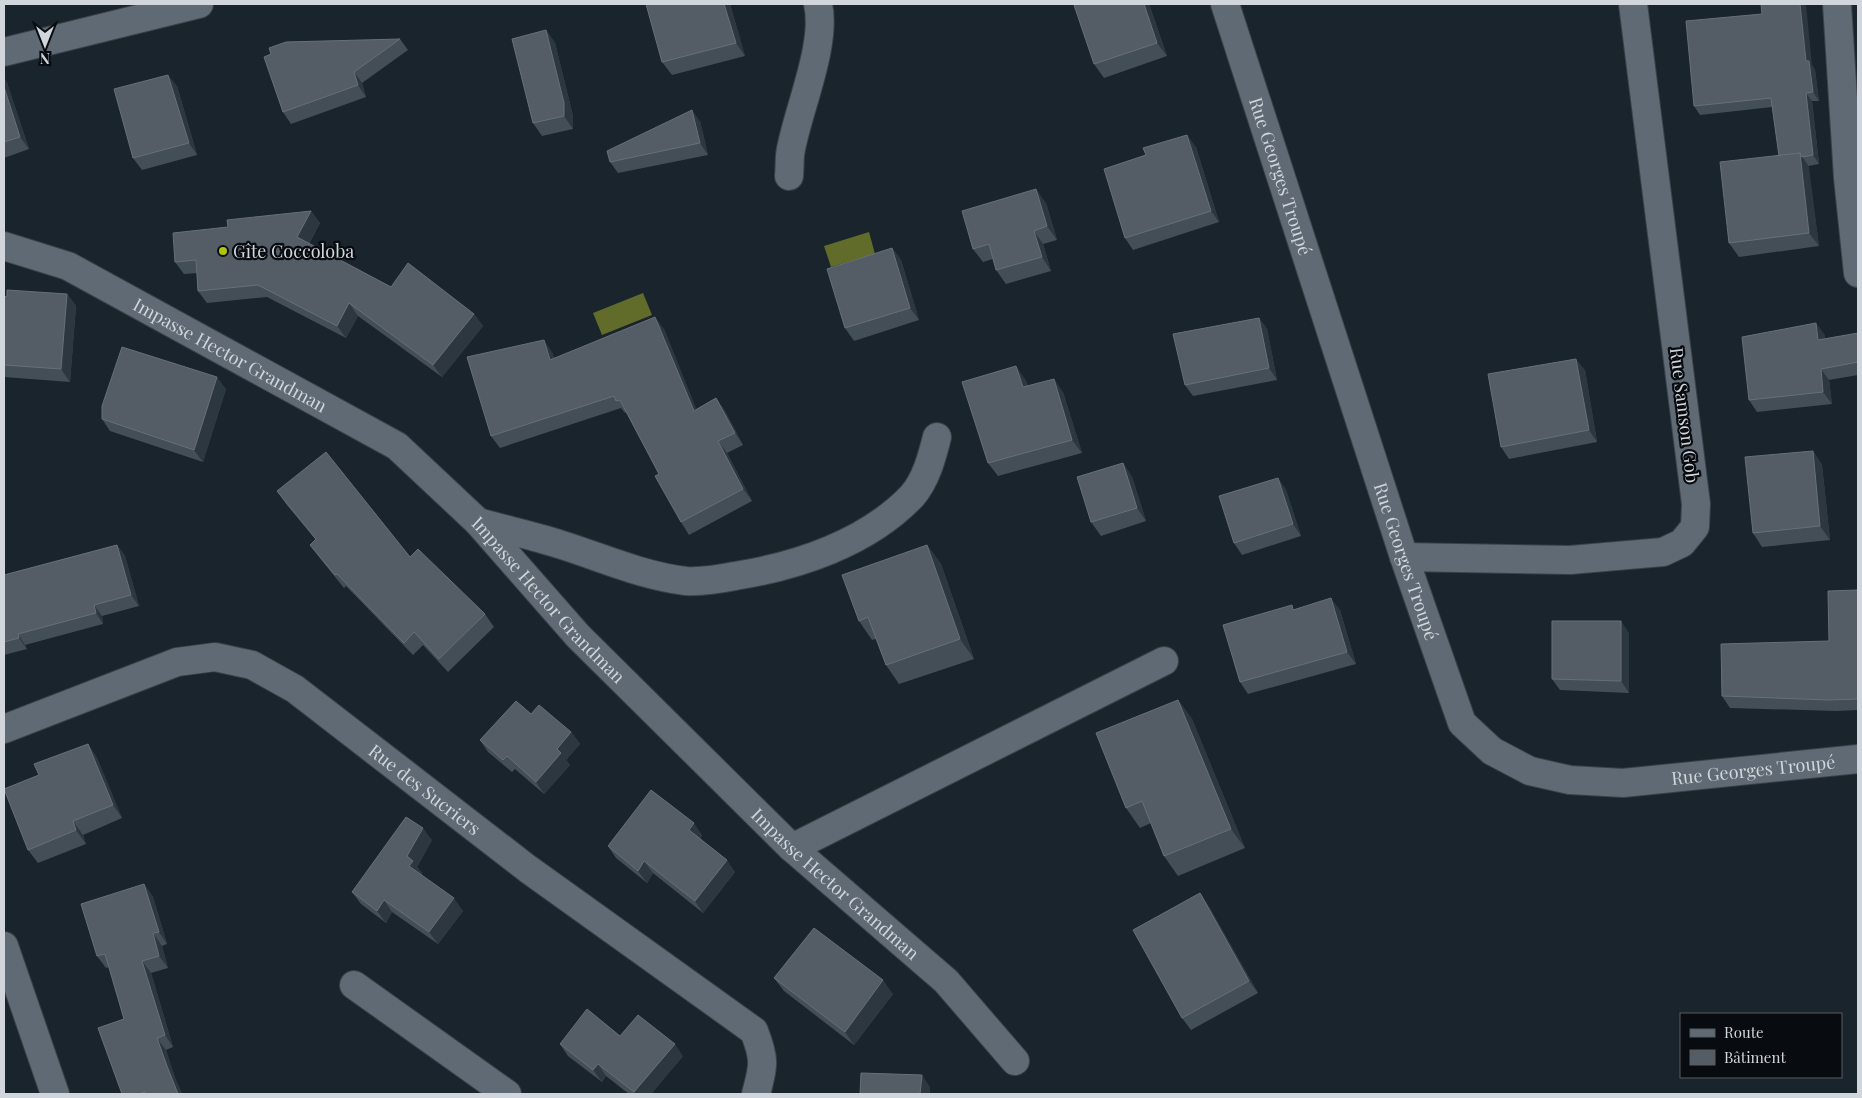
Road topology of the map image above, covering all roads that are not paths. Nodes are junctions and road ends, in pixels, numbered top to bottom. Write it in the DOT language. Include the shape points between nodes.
graph roads {
  1 [pos="199,4"];
  2 [pos="818,4"];
  3 [pos="1225,4"];
  4 [pos="1633,4"];
  5 [pos="1837,4"];
  6 [pos="4,52"];
  7 [pos="789,176"];
  8 [pos="4,246"];
  9 [pos="1858,273"];
  10 [pos="937,437"];
  11 [pos="478,522"];
  12 [pos="1404,557"];
  13 [pos="1164,660"];
  14 [pos="4,728"];
  15 [pos="1858,759"];
  16 [pos="792,848"];
  17 [pos="4,946"];
  18 [pos="354,985"];
  19 [pos="1016,1061"];
  20 [pos="55,1094"];
  21 [pos="506,1094"];
  22 [pos="756,1094"];
  1 -- 6 [label="street"];
  2 -- 7 [label="street" via="819,40 790,150"];
  3 -- 12 [label="street, Rue Georges Troupé"];
  4 -- 12 [label="street, Rue Samson Gob" via="1696,504 1695,527 1682,544 1663,552 1570,560"];
  5 -- 9 [label="street" via="1848,178"];
  8 -- 11 [label="street, Impasse Hector Grandman" via="68,266 397,446"];
  10 -- 11 [label="street" via="929,466 913,494 888,517 853,539 810,559 754,573 687,581 636,571 561,545"];
  11 -- 16 [label="street, Impasse Hector Grandman" via="578,636"];
  12 -- 15 [label="street, Rue Georges Troupé" via="1462,723 1492,751 1530,771 1570,780 1623,783"];
  13 -- 16 [label="street"];
  14 -- 22 [label="street, Rue des Sucriers" via="177,662 215,657 252,665 295,689 528,868 754,1031 763,1061"];
  16 -- 19 [label="street, Impasse Hector Grandman" via="946,981"];
  17 -- 20 [label="street"];
  18 -- 21 [label="street"];
}
